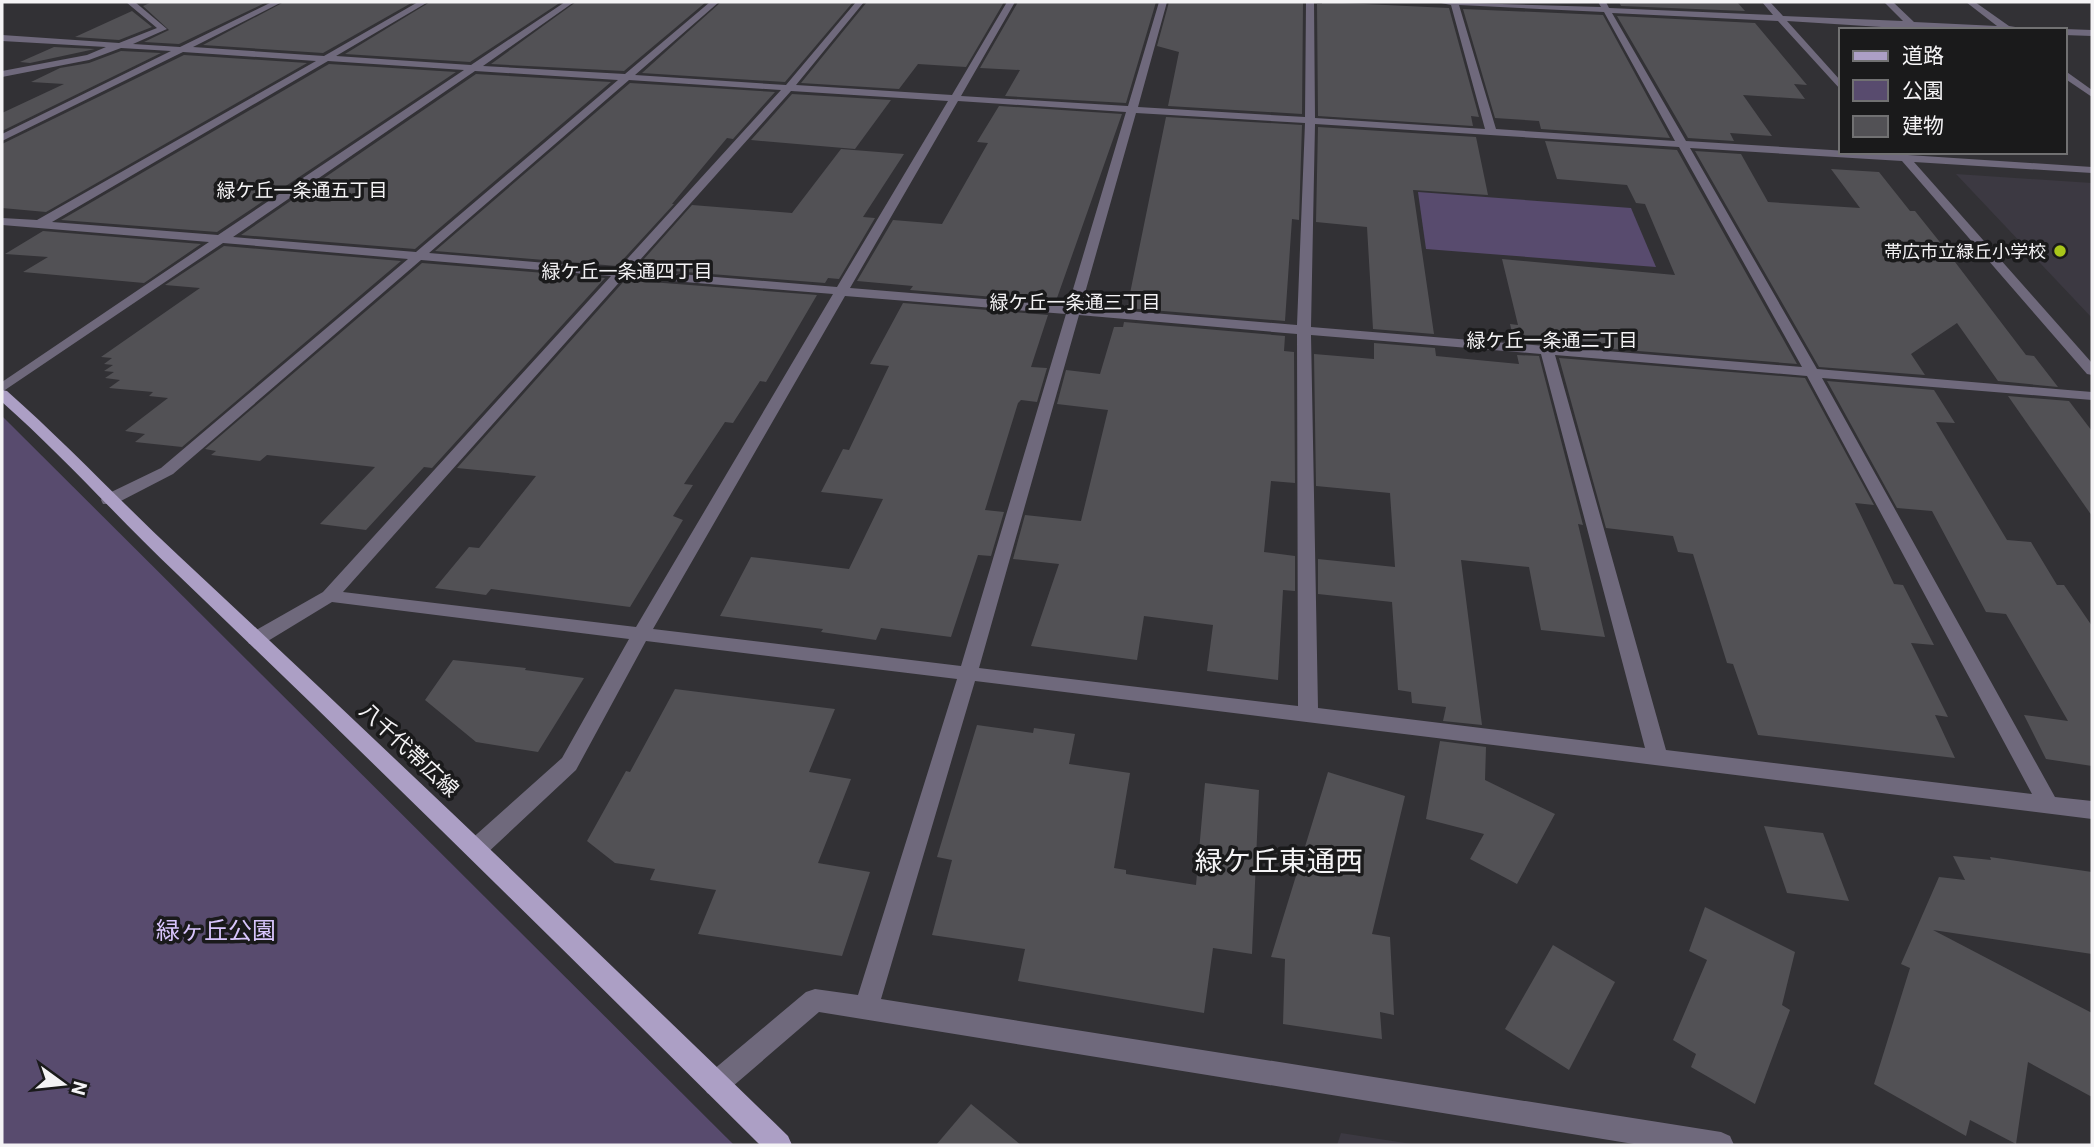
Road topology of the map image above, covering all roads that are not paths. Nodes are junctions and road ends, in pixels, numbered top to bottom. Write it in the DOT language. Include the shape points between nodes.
graph roads {
  1 [pos="130,2"];
  2 [pos="278,2"];
  3 [pos="424,2"];
  4 [pos="570,2"];
  5 [pos="715,2"];
  6 [pos="860,2"];
  7 [pos="1011,2"];
  8 [pos="1163,2"];
  9 [pos="1310,2"];
  10 [pos="1440,2"];
  11 [pos="1455,2"];
  12 [pos="1766,2"];
  13 [pos="1888,2"];
  14 [pos="1970,2"];
  15 [pos="1604,6"];
  16 [pos="1780,19"];
  17 [pos="1914,27"];
  18 [pos="1960,28"];
  19 [pos="2006,28"];
  20 [pos="2066,32"];
  21 [pos="2092,33"];
  22 [pos="2,38"];
  23 [pos="124,45"];
  24 [pos="181,49"];
  25 [pos="328,58"];
  26 [pos="475,67"];
  27 [pos="2,74"];
  28 [pos="2066,74"];
  29 [pos="629,77"];
  30 [pos="1839,85"];
  31 [pos="789,87"];
  32 [pos="2092,94"];
  33 [pos="955,98"];
  34 [pos="1130,110"];
  35 [pos="1310,120"];
  36 [pos="1491,131"];
  37 [pos="2,138"];
  38 [pos="1682,144"];
  39 [pos="1839,152"];
  40 [pos="1882,154"];
  41 [pos="2055,154"];
  42 [pos="1902,155"];
  43 [pos="2071,168"];
  44 [pos="2092,170"];
  45 [pos="2,221"];
  46 [pos="38,224"];
  47 [pos="224,239"];
  48 [pos="420,256"];
  49 [pos="622,273"];
  50 [pos="840,291"];
  51 [pos="1075,311"];
  52 [pos="1304,330"];
  53 [pos="1547,350"];
  54 [pos="2092,371"];
  55 [pos="1812,372"];
  56 [pos="2,388"];
  57 [pos="2,394"];
  58 [pos="2092,396"];
  59 [pos="109,500"];
  60 [pos="329,596"];
  61 [pos="640,635"];
  62 [pos="256,639"];
  63 [pos="968,674"];
  64 [pos="1308,716"];
  65 [pos="1658,759"];
  66 [pos="2048,804"];
  67 [pos="2092,810"];
  68 [pos="477,849"];
  69 [pos="866,1009"];
  70 [pos="716,1084"];
  71 [pos="779,1145"];
  72 [pos="1721,1145"];
  1 -- 23 [label="street" via="163,29"];
  2 -- 24 [label="street"];
  3 -- 25 [label="street"];
  4 -- 26 [label="street"];
  5 -- 29 [label="street"];
  6 -- 31 [label="street"];
  7 -- 33 [label="street"];
  8 -- 34 [label="street"];
  9 -- 35 [label="street"];
  10 -- 11 [label="street"];
  11 -- 15 [label="street"];
  11 -- 36 [label="street"];
  12 -- 16 [label="street"];
  13 -- 17 [label="street"];
  14 -- 19 [label="street"];
  15 -- 16 [label="street"];
  15 -- 38 [label="street"];
  16 -- 17 [label="street"];
  16 -- 30 [label="street"];
  17 -- 18 [label="street"];
  20 -- 21 [label="street"];
  22 -- 23 [label="street"];
  23 -- 24 [label="street"];
  23 -- 27 [label="street" via="89,57"];
  24 -- 25 [label="street"];
  24 -- 37 [label="street"];
  25 -- 26 [label="street"];
  25 -- 46 [label="street"];
  26 -- 29 [label="street"];
  26 -- 47 [label="street"];
  28 -- 32 [label="street"];
  29 -- 31 [label="street"];
  29 -- 48 [label="street"];
  31 -- 33 [label="street"];
  31 -- 49 [label="street"];
  33 -- 34 [label="street"];
  33 -- 50 [label="street"];
  34 -- 35 [label="street"];
  34 -- 51 [label="street"];
  35 -- 36 [label="street"];
  35 -- 52 [label="street"];
  36 -- 38 [label="street"];
  38 -- 39 [label="street"];
  38 -- 55 [label="street"];
  40 -- 42 [label="street"];
  41 -- 43 [label="street"];
  42 -- 43 [label="street"];
  42 -- 54 [label="street"];
  43 -- 44 [label="street"];
  45 -- 46 [label="street"];
  46 -- 47 [label="street"];
  47 -- 48 [label="street"];
  47 -- 56 [label="street"];
  48 -- 49 [label="street"];
  48 -- 59 [label="street" via="167,471"];
  49 -- 50 [label="street"];
  49 -- 60 [label="street"];
  50 -- 51 [label="street"];
  50 -- 61 [label="street"];
  51 -- 52 [label="street"];
  51 -- 63 [label="street"];
  52 -- 53 [label="street"];
  52 -- 64 [label="street"];
  53 -- 55 [label="street"];
  53 -- 65 [label="street"];
  55 -- 58 [label="street"];
  55 -- 66 [label="street"];
  57 -- 59 [label="main road, 八千代帯広線"];
  59 -- 62 [label="main road, 八千代帯広線"];
  60 -- 61 [label="street"];
  60 -- 62 [label="street"];
  61 -- 63 [label="street"];
  61 -- 68 [label="street" via="569,764"];
  62 -- 68 [label="main road, 八千代帯広線"];
  63 -- 64 [label="street"];
  63 -- 69 [label="street"];
  64 -- 65 [label="street"];
  65 -- 66 [label="street"];
  66 -- 67 [label="street"];
  68 -- 70 [label="main road, 八千代帯広線"];
  69 -- 70 [label="street" via="815,1000"];
  69 -- 72 [label="street"];
  70 -- 71 [label="main road, 八千代帯広線"];
}
